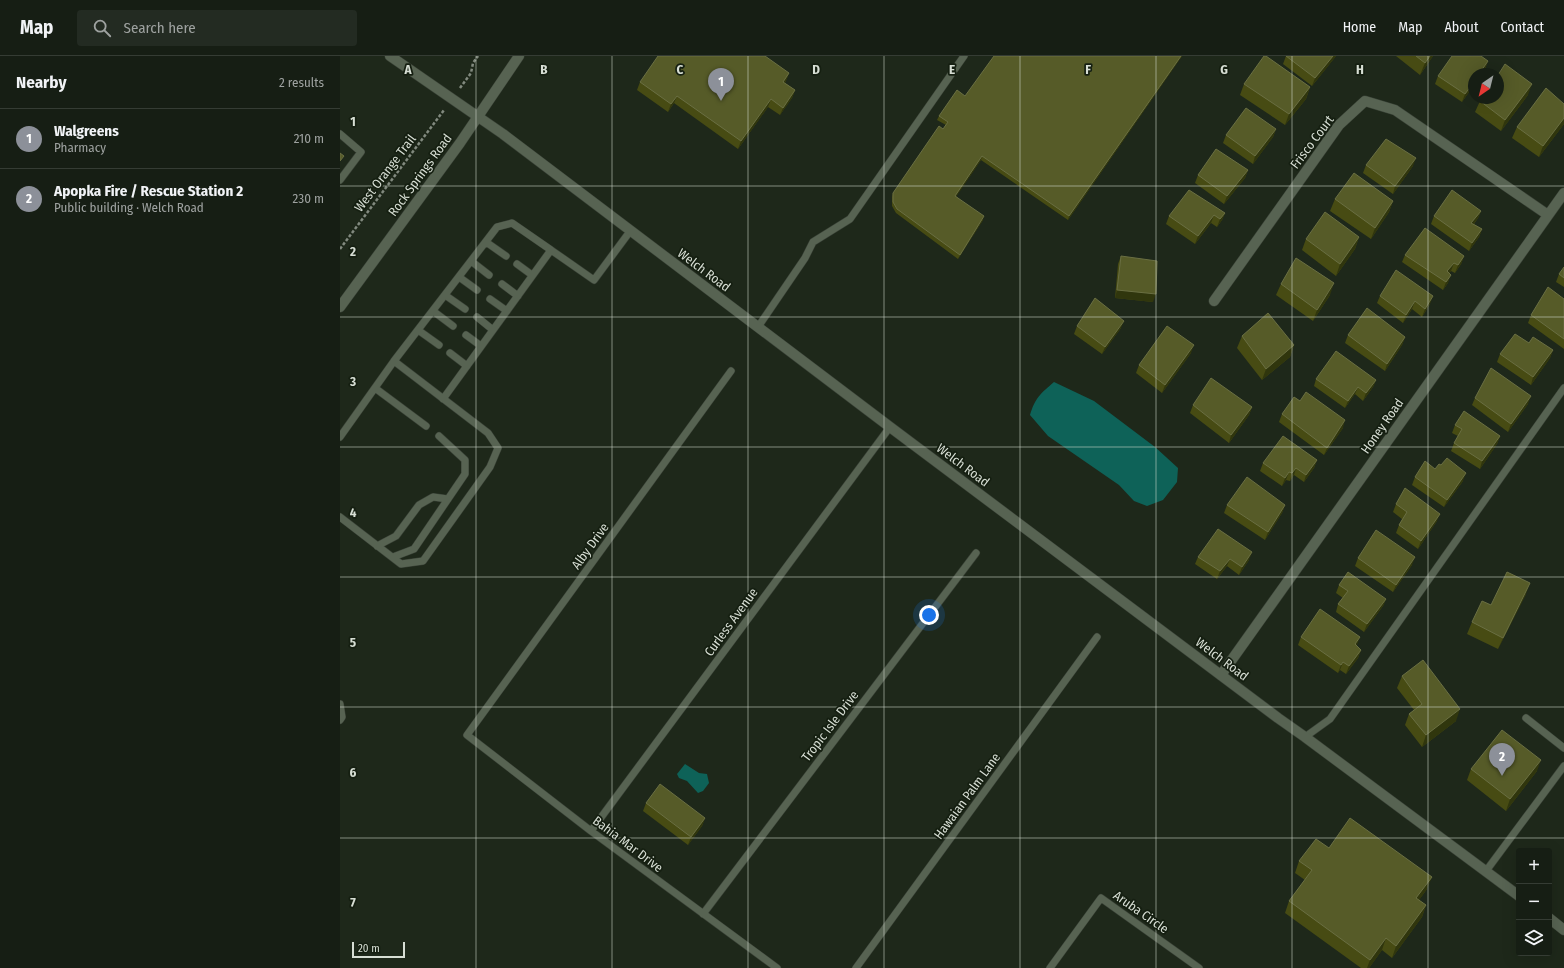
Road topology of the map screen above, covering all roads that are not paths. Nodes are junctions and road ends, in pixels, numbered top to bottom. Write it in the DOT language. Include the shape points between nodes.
graph roads {
  1 [pos="390,56"];
  2 [pos="519,56"];
  3 [pos="964,56"];
  4 [pos="478,116"];
  5 [pos="340,134"];
  6 [pos="340,180"];
  7 [pos="1564,193"];
  8 [pos="1548,215"];
  9 [pos="630,230"];
  10 [pos="486,242"];
  11 [pos="551,250"];
  12 [pos="506,256"];
  13 [pos="471,261"];
  14 [pos="517,264"];
  15 [pos="489,275"];
  16 [pos="532,275"];
  17 [pos="459,277"];
  18 [pos="502,284"];
  19 [pos="477,290"];
  20 [pos="445,295"];
  21 [pos="518,296"];
  22 [pos="490,299"];
  23 [pos="1214,301"];
  24 [pos="340,307"];
  25 [pos="465,309"];
  26 [pos="433,311"];
  27 [pos="506,311"];
  28 [pos="477,318"];
  29 [pos="453,326"];
  30 [pos="758,327"];
  31 [pos="418,330"];
  32 [pos="493,330"];
  33 [pos="466,335"];
  34 [pos="439,345"];
  35 [pos="481,346"];
  36 [pos="450,354"];
  37 [pos="394,361"];
  38 [pos="467,366"];
  39 [pos="731,371"];
  40 [pos="375,388"];
  41 [pos="1564,388"];
  42 [pos="443,399"];
  43 [pos="426,426"];
  44 [pos="890,427"];
  45 [pos="439,436"];
  46 [pos="340,437"];
  47 [pos="448,499"];
  48 [pos="340,518"];
  49 [pos="377,546"];
  50 [pos="976,552"];
  51 [pos="392,557"];
  52 [pos="1097,637"];
  53 [pos="1221,675"];
  54 [pos="340,704"];
  55 [pos="1526,718"];
  56 [pos="340,720"];
  57 [pos="467,735"];
  58 [pos="1305,737"];
  59 [pos="1564,748"];
  60 [pos="1564,766"];
  61 [pos="591,831"];
  62 [pos="1486,871"];
  63 [pos="1516,894"];
  64 [pos="703,914"];
  65 [pos="1552,920"];
  66 [pos="1564,930"];
  67 [pos="777,968"];
  68 [pos="856,968"];
  69 [pos="1050,968"];
  70 [pos="1199,968"];
  1 -- 4 [label="street, Welch Road"];
  2 -- 4 [label="street, Rock Springs Road"];
  3 -- 30 [label="lane" via="850,219 812,242 805,258"];
  4 -- 9 [label="street, Welch Road"];
  4 -- 24 [label="street, Rock Springs Road"];
  5 -- 6 [label="lane" via="361,152"];
  7 -- 8 [label="street, Honey Road"];
  8 -- 23 [label="street, Frisco Court" via="1395,110 1365,101 1339,124"];
  8 -- 53 [label="street, Honey Road"];
  9 -- 11 [label="lane" via="594,280"];
  9 -- 30 [label="street, Welch Road"];
  10 -- 11 [label="lane" via="497,227 512,223"];
  10 -- 12 [label="lane"];
  10 -- 13 [label="lane"];
  11 -- 16 [label="lane"];
  13 -- 15 [label="lane"];
  13 -- 17 [label="lane"];
  14 -- 16 [label="lane"];
  16 -- 21 [label="lane"];
  17 -- 19 [label="lane"];
  17 -- 20 [label="lane"];
  18 -- 21 [label="lane"];
  20 -- 25 [label="lane"];
  20 -- 26 [label="lane"];
  21 -- 27 [label="lane"];
  22 -- 27 [label="lane"];
  26 -- 29 [label="lane"];
  26 -- 31 [label="lane"];
  27 -- 32 [label="lane"];
  28 -- 32 [label="lane"];
  30 -- 44 [label="street, Welch Road"];
  31 -- 34 [label="lane"];
  31 -- 37 [label="lane"];
  32 -- 35 [label="lane"];
  33 -- 35 [label="lane"];
  35 -- 38 [label="lane"];
  36 -- 38 [label="lane"];
  37 -- 40 [label="lane"];
  37 -- 42 [label="lane"];
  38 -- 42 [label="lane"];
  39 -- 57 [label="lane, Alby Drive"];
  40 -- 43 [label="lane"];
  40 -- 46 [label="lane"];
  41 -- 58 [label="lane" via="1330,719"];
  42 -- 51 [label="lane" via="488,433 498,448 490,467 423,561 401,564"];
  44 -- 53 [label="street, Welch Road"];
  44 -- 61 [label="lane, Curless Avenue"];
  45 -- 47 [label="lane" via="465,460 465,474"];
  47 -- 49 [label="lane" via="433,497 419,505 396,536"];
  47 -- 51 [label="lane" via="414,549"];
  48 -- 49 [label="lane"];
  49 -- 51 [label="lane"];
  50 -- 64 [label="lane, Tropic Isle Drive"];
  52 -- 68 [label="lane, Hawaian Palm Lane"];
  53 -- 58 [label="street, Welch Road"];
  54 -- 56 [label="lane"];
  55 -- 59 [label="lane"];
  57 -- 61 [label="lane, Bahia Mar Drive"];
  58 -- 62 [label="street, Welch Road"];
  60 -- 62 [label="lane"];
  61 -- 64 [label="lane, Bahia Mar Drive"];
  62 -- 63 [label="street, Welch Road"];
  64 -- 67 [label="lane, Bahia Mar Drive"];
  65 -- 66 [label="street"];
  69 -- 70 [label="lane, Aruba Circle" via="1101,898"];
}
